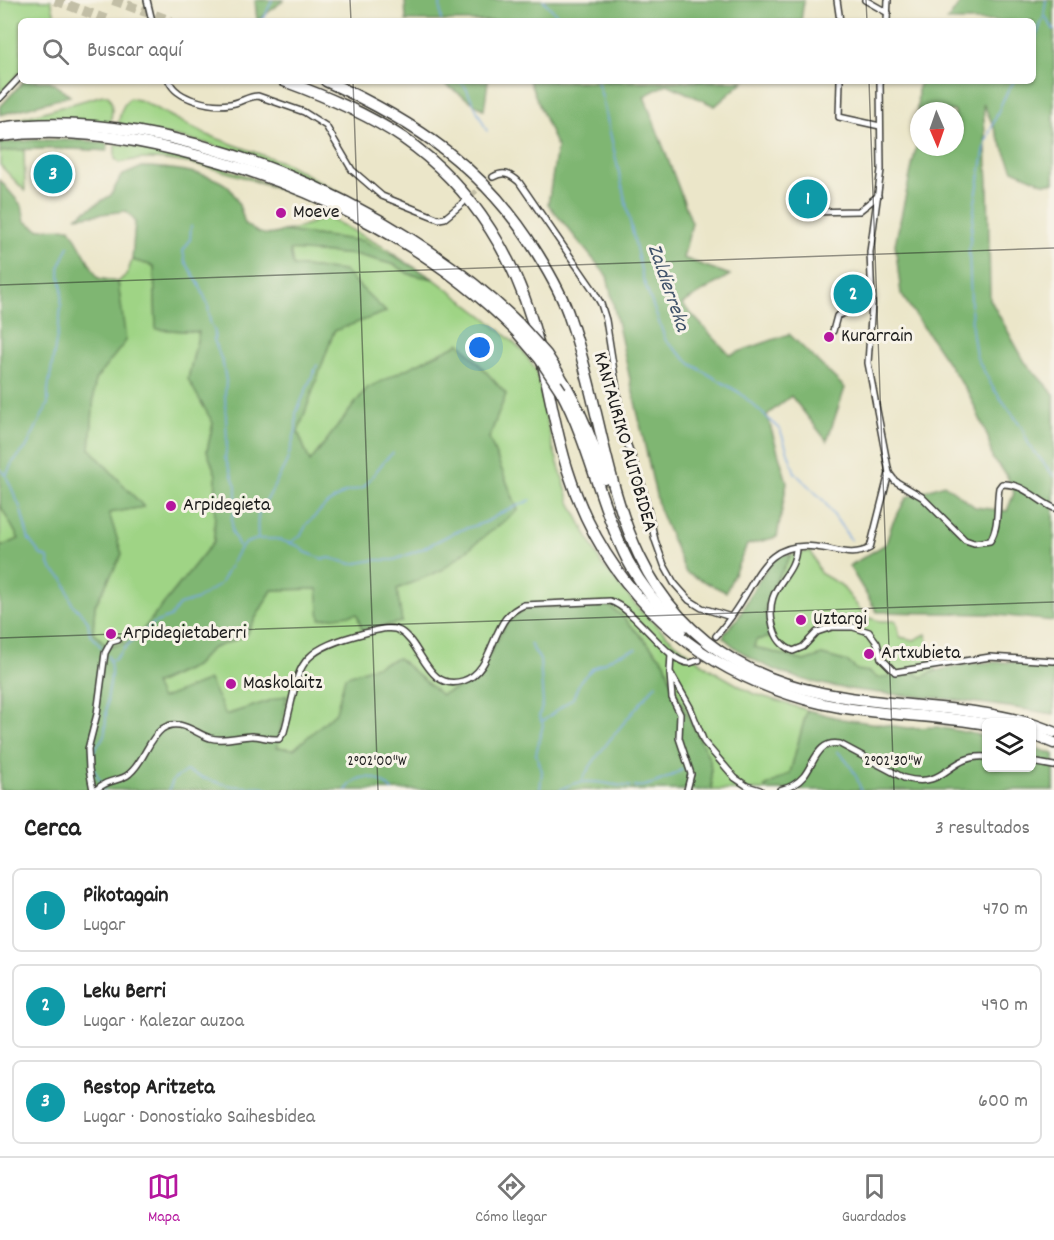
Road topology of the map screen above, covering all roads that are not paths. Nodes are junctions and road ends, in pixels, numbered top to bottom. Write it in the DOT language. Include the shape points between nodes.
graph roads {
  1 [pos="147,0"];
  2 [pos="837,0"];
  3 [pos="865,0"];
  4 [pos="888,0"];
  5 [pos="888,13"];
  6 [pos="151,18"];
  7 [pos="840,18"];
  8 [pos="887,18"];
  9 [pos="18,79"];
  10 [pos="171,84"];
  11 [pos="291,84"];
  12 [pos="332,84"];
  13 [pos="840,84"];
  14 [pos="880,84"];
  15 [pos="0,98"];
  16 [pos="880,126"];
  17 [pos="0,128"];
  18 [pos="0,136"];
  19 [pos="493,177"];
  20 [pos="878,196"];
  21 [pos="463,203"];
  22 [pos="801,208"];
  23 [pos="872,303"];
  24 [pos="517,328"];
  25 [pos="833,331"];
  26 [pos="889,473"];
  27 [pos="1054,508"];
  28 [pos="796,547"];
  29 [pos="644,567"];
  30 [pos="731,617"];
  31 [pos="716,636"];
  32 [pos="118,640"];
  33 [pos="671,654"];
  34 [pos="699,660"];
  35 [pos="1054,662"];
  36 [pos="727,669"];
  37 [pos="670,672"];
  38 [pos="1006,718"];
  39 [pos="982,723"];
  40 [pos="1036,725"];
  41 [pos="1054,732"];
  42 [pos="1036,736"];
  43 [pos="1054,743"];
  44 [pos="982,757"];
  45 [pos="1036,763"];
  46 [pos="1054,766"];
  47 [pos="95,790"];
  48 [pos="687,790"];
  49 [pos="760,790"];
  50 [pos="780,790"];
  1 -- 6 [label="street"];
  2 -- 7 [label="street"];
  3 -- 5 [label="street"];
  4 -- 5 [label="street"];
  5 -- 8 [label="street"];
  9 -- 15 [label="street"];
  10 -- 21 [label="street" via="185,96 214,105 234,104 258,96 304,112 326,126 352,170 373,190 428,217 445,218"];
  11 -- 36 [label="highway" via="367,116 402,137 444,171 469,199 497,240 519,283 534,328 568,471 600,542 627,583 664,623"];
  12 -- 29 [label="highway, KANTAURIKO AUTOBIDEA" via="412,126 455,157 484,183 523,231 570,317 615,490"];
  13 -- 16 [label="street" via="838,117"];
  14 -- 16 [label="street"];
  16 -- 20 [label="street"];
  17 -- 24 [label="highway" via="74,124 132,131 211,148 281,173 358,208 422,246 468,279"];
  18 -- 24 [label="highway" via="45,132 133,140 235,164 337,206 404,244"];
  19 -- 30 [label="street" via="501,172 519,182 601,304 624,435 641,480 664,565 689,600"];
  20 -- 22 [label="street" via="859,211 817,213"];
  20 -- 23 [label="street" via="870,252"];
  23 -- 25 [label="street" via="837,316"];
  23 -- 26 [label="street" via="868,363"];
  24 -- 29 [label="highway, bridge" via="546,354 570,392 595,447 620,522"];
  24 -- 36 [label="highway, bridge" via="561,391 587,449 621,546 638,578 670,619"];
  26 -- 27 [label="street" via="922,497 965,540 974,543 990,541 993,536 1002,484 1024,489"];
  26 -- 28 [label="street" via="870,548 850,554"];
  28 -- 30 [label="street" via="771,558"];
  28 -- 35 [label="street" via="796,558 770,602 774,632 782,646 793,651 803,647 817,632 853,627 868,632 877,643 881,658 895,672 990,657"];
  29 -- 38 [label="highway, KANTAURIKO AUTOBIDEA" via="666,600 693,629 734,660 767,677 839,697"];
  30 -- 31 [label="street"];
  32 -- 47 [label="street" via="111,642 105,653 91,735 89,769"];
  33 -- 34 [label="street" via="681,661"];
  33 -- 37 [label="street"];
  33 -- 47 [label="street" via="629,611 610,601 524,605 513,610 473,676 454,682 434,675 399,630 375,631 325,646 308,657 296,677 284,732 279,738 212,739 185,726 164,727 128,775"];
  36 -- 39 [label="highway" via="780,692 824,704"];
  37 -- 48 [label="street" via="672,698 680,714 679,738 691,774"];
  37 -- 49 [label="street" via="704,742 735,778"];
  40 -- 41 [label="highway"];
  42 -- 43 [label="highway"];
  44 -- 50 [label="street" via="959,762 929,782 915,781 832,742 822,747 804,776"];
  45 -- 46 [label="street"];
}
